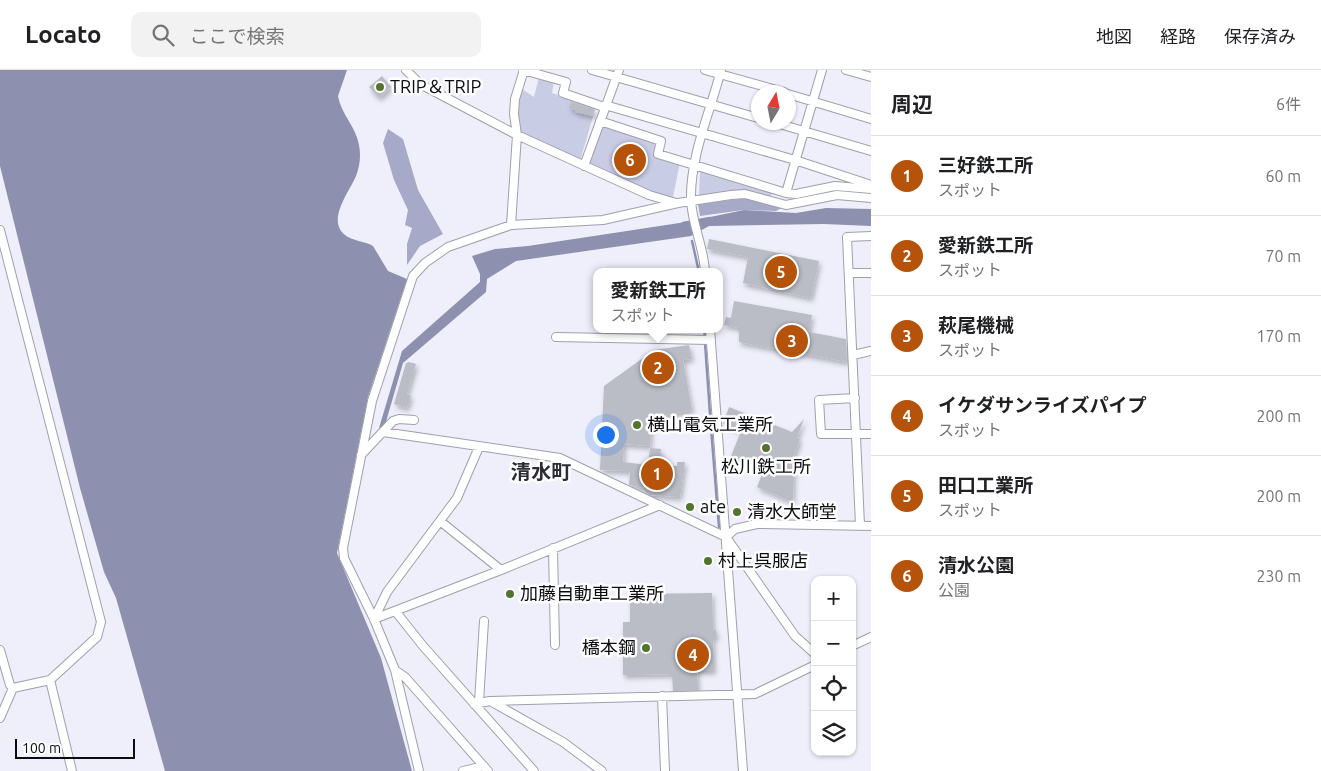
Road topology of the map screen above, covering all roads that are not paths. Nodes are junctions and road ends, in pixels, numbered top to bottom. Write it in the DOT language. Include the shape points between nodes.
graph roads {
  1 [pos="406,70"];
  2 [pos="523,70"];
  3 [pos="592,70"];
  4 [pos="705,70"];
  5 [pos="822,70"];
  6 [pos="846,70"];
  7 [pos="720,72"];
  8 [pos="618,73"];
  9 [pos="871,77"];
  10 [pos="762,85"];
  11 [pos="796,96"];
  12 [pos="812,100"];
  13 [pos="605,106"];
  14 [pos="711,106"];
  15 [pos="751,116"];
  16 [pos="871,118"];
  17 [pos="600,121"];
  18 [pos="796,129"];
  19 [pos="804,131"];
  20 [pos="702,134"];
  21 [pos="517,135"];
  22 [pos="871,151"];
  23 [pos="795,160"];
  24 [pos="693,165"];
  25 [pos="584,166"];
  26 [pos="871,187"];
  27 [pos="786,193"];
  28 [pos="871,198"];
  29 [pos="691,202"];
  30 [pos="678,203"];
  31 [pos="511,225"];
  32 [pos="0,230"];
  33 [pos="871,236"];
  34 [pos="705,268"];
  35 [pos="849,273"];
  36 [pos="871,273"];
  37 [pos="643,333"];
  38 [pos="710,333"];
  39 [pos="556,337"];
  40 [pos="643,339"];
  41 [pos="711,340"];
  42 [pos="871,352"];
  43 [pos="853,356"];
  44 [pos="855,398"];
  45 [pos="414,420"];
  46 [pos="383,432"];
  47 [pos="855,433"];
  48 [pos="871,434"];
  49 [pos="479,447"];
  50 [pos="362,455"];
  51 [pos="660,505"];
  52 [pos="440,521"];
  53 [pos="860,525"];
  54 [pos="871,526"];
  55 [pos="726,536"];
  56 [pos="553,548"];
  57 [pos="501,570"];
  58 [pos="396,612"];
  59 [pos="374,619"];
  60 [pos="484,621"];
  61 [pos="871,637"];
  62 [pos="856,644"];
  63 [pos="555,645"];
  64 [pos="0,650"];
  65 [pos="811,650"];
  66 [pos="813,666"];
  67 [pos="395,670"];
  68 [pos="50,680"];
  69 [pos="12,688"];
  70 [pos="736,694"];
  71 [pos="662,696"];
  72 [pos="490,701"];
  73 [pos="477,703"];
  74 [pos="0,718"];
  75 [pos="486,769"];
  76 [pos="72,771"];
  77 [pos="419,771"];
  78 [pos="463,771"];
  79 [pos="534,771"];
  80 [pos="602,771"];
  81 [pos="664,771"];
  82 [pos="743,771"];
  1 -- 21 [label="street" via="420,84"];
  2 -- 13 [label="street" via="566,82 563,93"];
  2 -- 21 [label="street" via="515,99"];
  3 -- 8 [label="street"];
  4 -- 7 [label="street"];
  5 -- 12 [label="street"];
  6 -- 9 [label="street"];
  7 -- 10 [label="street"];
  7 -- 14 [label="street"];
  8 -- 13 [label="street"];
  8 -- 14 [label="street"];
  11 -- 12 [label="street"];
  12 -- 16 [label="street"];
  12 -- 19 [label="street"];
  13 -- 17 [label="street"];
  13 -- 20 [label="street"];
  14 -- 15 [label="street"];
  14 -- 20 [label="street"];
  17 -- 24 [label="street" via="661,140 658,154"];
  17 -- 25 [label="street"];
  18 -- 19 [label="street"];
  19 -- 22 [label="street"];
  19 -- 23 [label="street"];
  20 -- 23 [label="street"];
  20 -- 24 [label="street"];
  21 -- 25 [label="street"];
  21 -- 31 [label="street"];
  23 -- 26 [label="street"];
  23 -- 27 [label="street"];
  24 -- 27 [label="street"];
  24 -- 29 [label="street"];
  25 -- 30 [label="street" via="649,195"];
  26 -- 27 [label="street" via="835,186"];
  28 -- 29 [label="street" via="837,195 786,205 745,194"];
  29 -- 30 [label="street"];
  29 -- 34 [label="street"];
  30 -- 31 [label="street" via="603,220"];
  31 -- 50 [label="street" via="448,247 413,276 372,401"];
  32 -- 68 [label="street" via="101,622 97,636"];
  33 -- 35 [label="street" via="847,236"];
  35 -- 36 [label="street"];
  35 -- 43 [label="street"];
  37 -- 40 [label="street"];
  38 -- 41 [label="street"];
  39 -- 40 [label="street"];
  40 -- 41 [label="street"];
  41 -- 55 [label="street"];
  42 -- 43 [label="street"];
  43 -- 44 [label="street"];
  44 -- 47 [label="street"];
  44 -- 47 [label="street" via="819,400 821,434"];
  45 -- 46 [label="street" via="399,419"];
  46 -- 49 [label="street"];
  46 -- 50 [label="street"];
  47 -- 48 [label="street"];
  47 -- 53 [label="street"];
  49 -- 51 [label="street" via="560,458"];
  49 -- 52 [label="street" via="457,498"];
  50 -- 59 [label="street" via="343,548 344,558"];
  51 -- 55 [label="street"];
  51 -- 56 [label="street"];
  52 -- 57 [label="street"];
  52 -- 59 [label="street" via="386,592"];
  53 -- 54 [label="street"];
  53 -- 55 [label="street" via="757,524 736,529"];
  55 -- 65 [label="street" via="795,636"];
  55 -- 70 [label="street"];
  56 -- 57 [label="street"];
  56 -- 63 [label="street"];
  57 -- 58 [label="street"];
  58 -- 59 [label="street"];
  58 -- 73 [label="street" via="422,646"];
  59 -- 67 [label="street"];
  60 -- 73 [label="street"];
  61 -- 62 [label="street"];
  64 -- 69 [label="street"];
  66 -- 70 [label="street" via="755,694"];
  67 -- 75 [label="street" via="405,677"];
  67 -- 77 [label="street"];
  68 -- 69 [label="street"];
  68 -- 76 [label="street"];
  69 -- 74 [label="street"];
  70 -- 71 [label="street"];
  70 -- 82 [label="street"];
  71 -- 72 [label="street"];
  71 -- 81 [label="street"];
  72 -- 73 [label="street"];
  72 -- 80 [label="street" via="563,742"];
  73 -- 79 [label="street"];
  75 -- 78 [label="street"];
}
